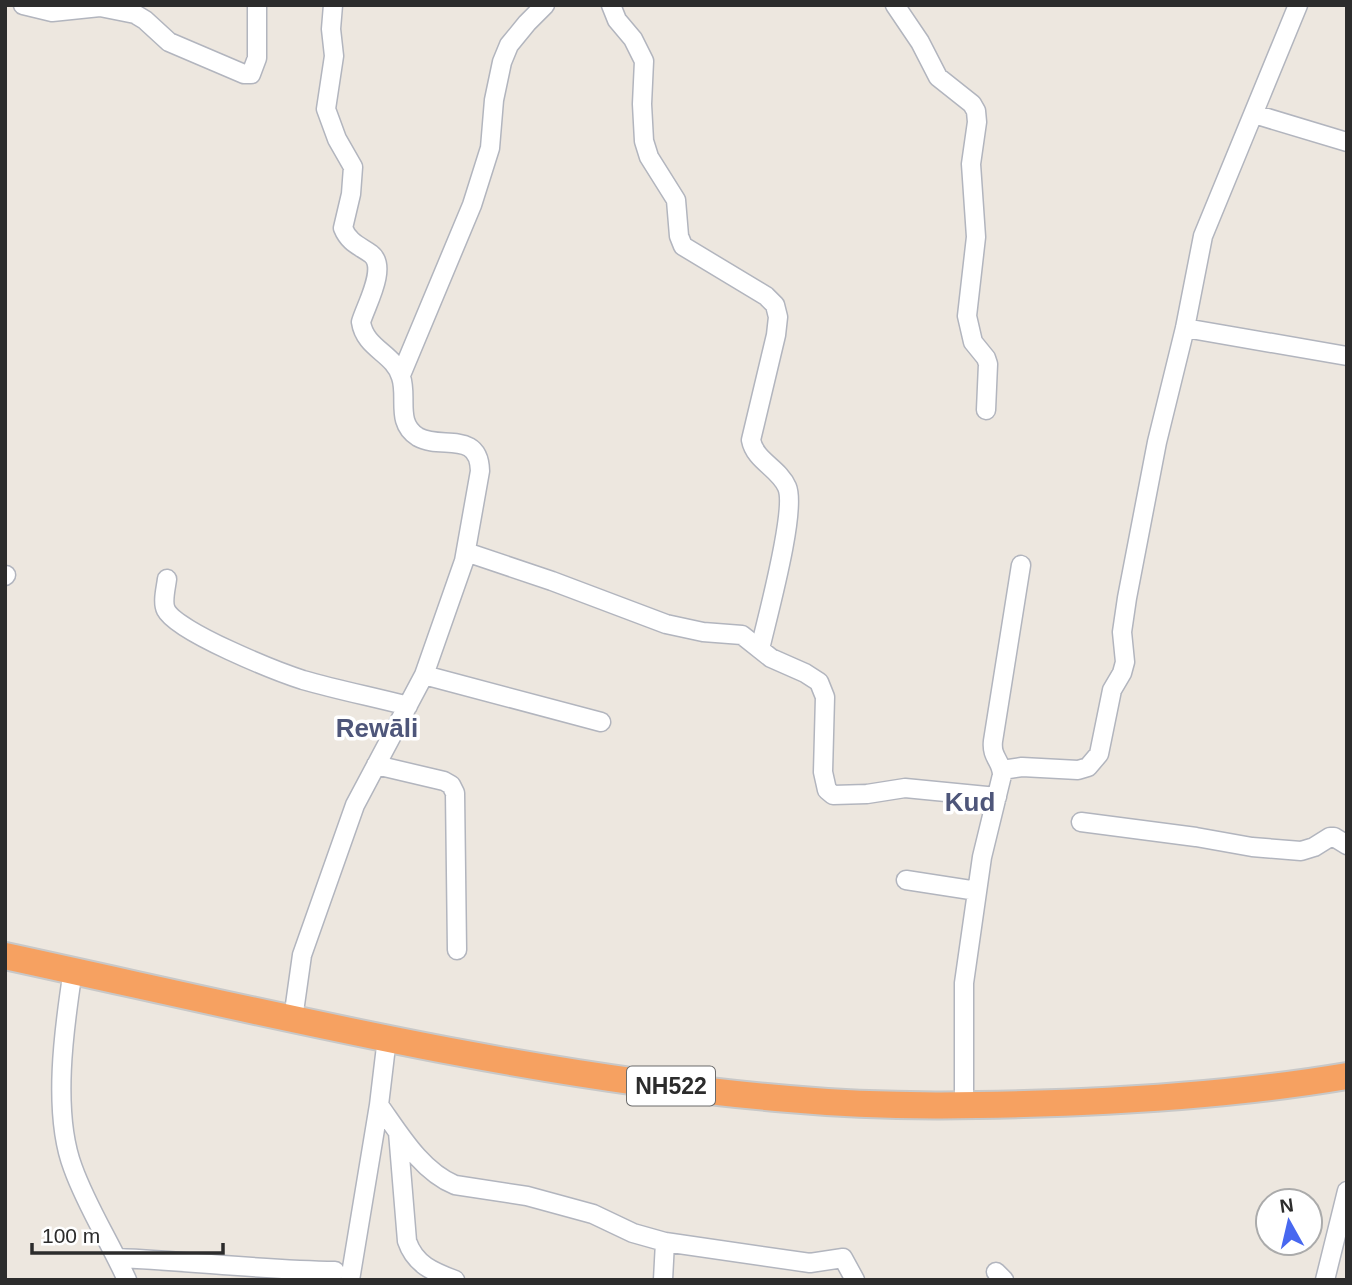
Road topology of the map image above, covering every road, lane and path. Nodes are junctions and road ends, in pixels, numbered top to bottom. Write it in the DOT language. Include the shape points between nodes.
graph roads {
  1 [pos="23,5"];
  2 [pos="257,5"];
  3 [pos="333,5"];
  4 [pos="545,5"];
  5 [pos="611,5"];
  6 [pos="895,5"];
  7 [pos="1298,5"];
  8 [pos="1254,114"];
  9 [pos="1347,142"];
  10 [pos="1185,328"];
  11 [pos="1347,356"];
  12 [pos="401,375"];
  13 [pos="986,410"];
  14 [pos="466,552"];
  15 [pos="1021,565"];
  16 [pos="167,579"];
  17 [pos="760,649"];
  18 [pos="424,675"];
  19 [pos="408,706"];
  20 [pos="601,722"];
  21 [pos="376,765"];
  22 [pos="1002,770"];
  23 [pos="997,797"];
  24 [pos="1081,822"];
  25 [pos="1347,845"];
  26 [pos="906,880"];
  27 [pos="977,891"];
  28 [pos="457,950"];
  29 [pos="5,956"];
  30 [pos="73,970"];
  31 [pos="293,1019"];
  32 [pos="387,1038"];
  33 [pos="1347,1076"];
  34 [pos="379,1105"];
  35 [pos="964,1105"];
  36 [pos="398,1132"];
  37 [pos="1347,1191"];
  38 [pos="665,1242"];
  39 [pos="117,1258"];
  40 [pos="337,1277"];
  41 [pos="127,1280"];
  42 [pos="455,1280"];
  43 [pos="663,1280"];
  44 [pos="855,1280"];
  45 [pos="1325,1280"];
  1 -- 2 [label="street" via="52,12 100,7 135,14 169,42 244,74 251,74 257,58"];
  3 -- 12 [label="street" via="334,56 326,109 353,167 343,228 351,241 378,263 362,328 367,340 392,360"];
  4 -- 12 [label="street" via="509,45 502,62 490,148"];
  5 -- 17 [label="street" via="644,61 644,141 649,157 674,192 683,246 775,304 776,335 751,440 757,455 787,486 790,511"];
  6 -- 13 [label="street" via="938,77 976,111 971,164 976,236 967,316 973,342 988,364"];
  7 -- 8 [label="street"];
  8 -- 9 [label="street"];
  8 -- 10 [label="street" via="1203,236"];
  10 -- 11 [label="street"];
  10 -- 22 [label="street" via="1127,598 1122,632 1125,662 1112,690 1098,754 1088,767 1078,770"];
  12 -- 14 [label="street" via="405,423 413,433 432,441 465,444 480,461"];
  14 -- 17 [label="street" via="666,624 742,635"];
  14 -- 18 [label="street"];
  15 -- 22 [label="street" via="993,741 993,754"];
  16 -- 19 [label="street" via="166,610 194,633 302,680"];
  17 -- 23 [label="street" via="805,673 823,689 823,772 827,790 833,795 905,788"];
  18 -- 19 [label="street"];
  18 -- 20 [label="street"];
  19 -- 21 [label="street"];
  21 -- 28 [label="street" via="443,781 455,793"];
  21 -- 31 [label="street" via="355,805 302,954"];
  22 -- 23 [label="street"];
  23 -- 27 [label="street"];
  24 -- 25 [label="street" via="1252,848 1301,851 1330,837"];
  26 -- 27 [label="street"];
  27 -- 35 [label="street" via="964,983"];
  29 -- 30 [label="highway, NH522"];
  30 -- 31 [label="highway, NH522"];
  30 -- 39 [label="street" via="63,1044 66,1140 71,1166"];
  31 -- 32 [label="highway, NH522"];
  32 -- 34 [label="street"];
  32 -- 35 [label="highway, NH522" via="673,1086 790,1099"];
  33 -- 35 [label="highway, NH522" via="1223,1093"];
  34 -- 36 [label="street"];
  34 -- 40 [label="street" via="354,1255"];
  36 -- 38 [label="street" via="444,1181 593,1214"];
  36 -- 42 [label="street" via="411,1252 434,1272"];
  37 -- 45 [label="street"];
  38 -- 43 [label="street"];
  38 -- 44 [label="street" via="810,1263 844,1258"];
  39 -- 40 [label="street"];
  39 -- 41 [label="street"];
}
